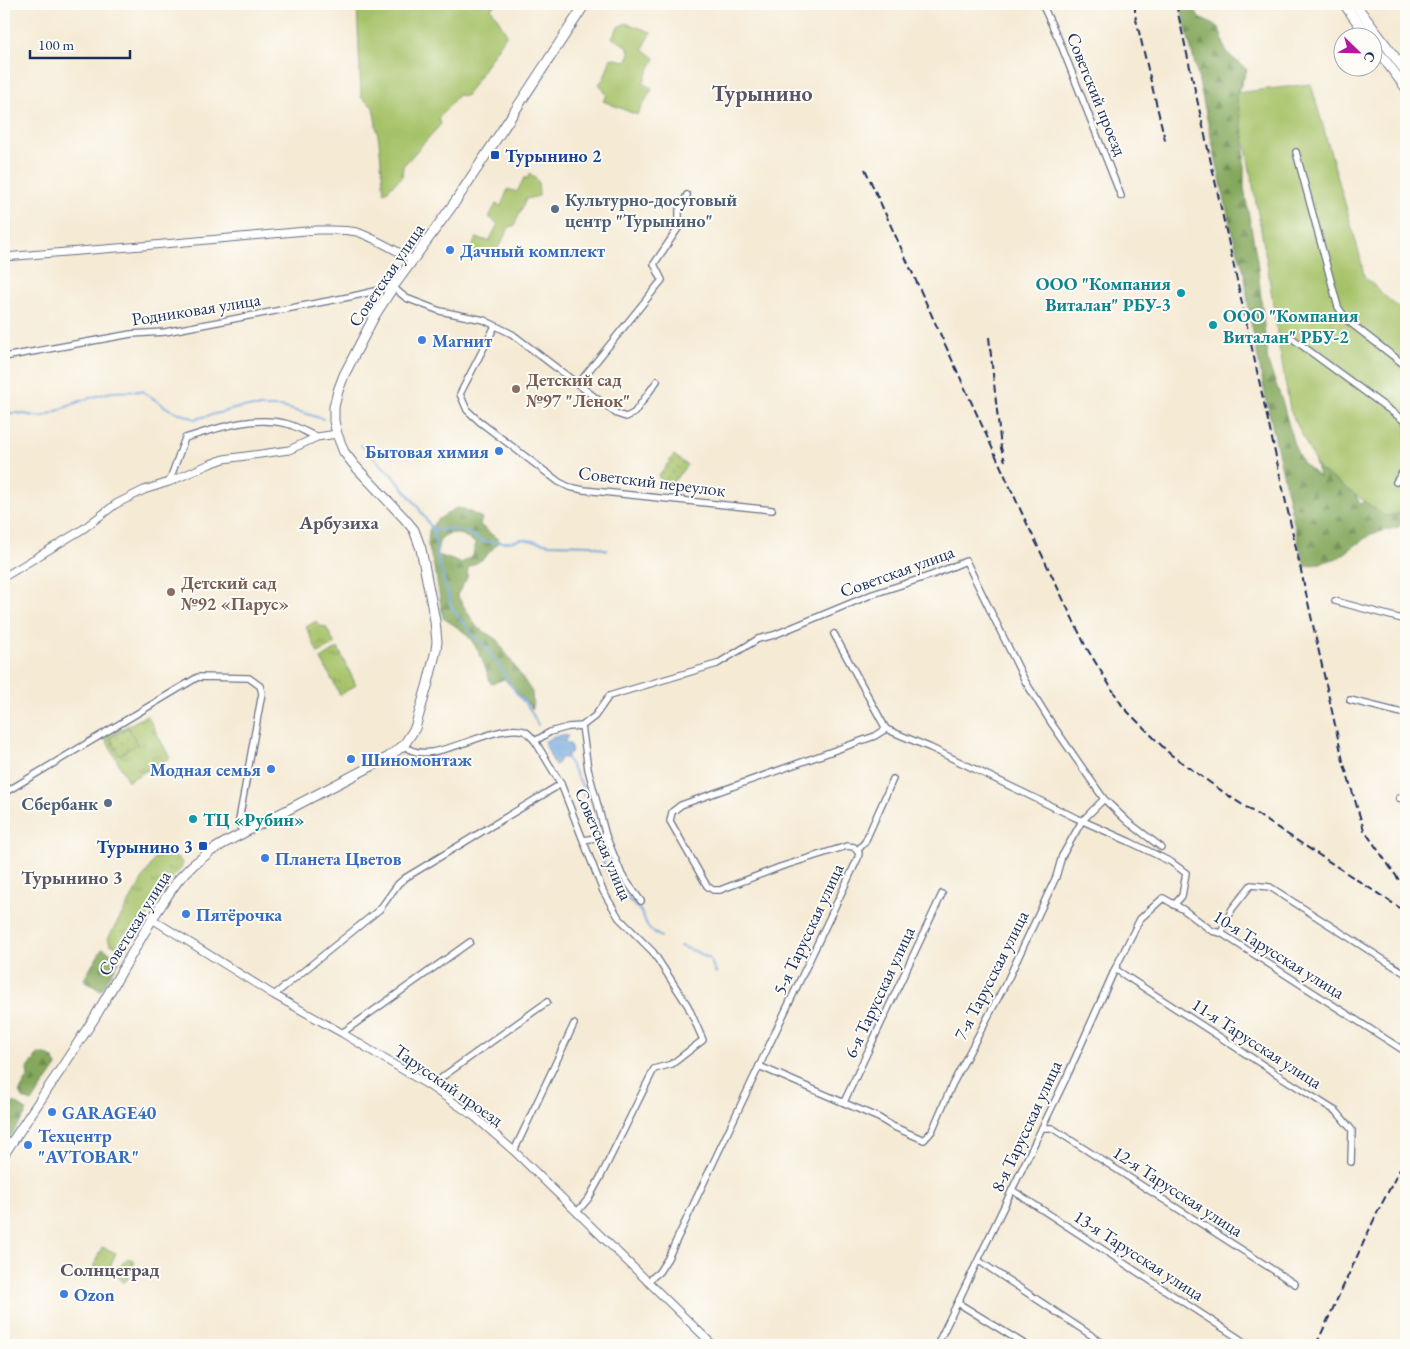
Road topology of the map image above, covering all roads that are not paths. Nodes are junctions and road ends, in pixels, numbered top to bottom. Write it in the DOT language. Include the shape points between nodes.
graph roads {
  1 [pos="585,4"];
  2 [pos="1042,4"];
  3 [pos="1344,4"];
  4 [pos="1355,4"];
  5 [pos="1362,28"];
  6 [pos="1382,56"];
  7 [pos="1406,72"];
  8 [pos="1406,88"];
  9 [pos="1296,152"];
  10 [pos="687,195"];
  11 [pos="1121,196"];
  12 [pos="4,257"];
  13 [pos="413,260"];
  14 [pos="393,287"];
  15 [pos="495,326"];
  16 [pos="1289,336"];
  17 [pos="4,357"];
  18 [pos="1406,366"];
  19 [pos="657,381"];
  20 [pos="578,384"];
  21 [pos="1406,422"];
  22 [pos="337,434"];
  23 [pos="317,437"];
  24 [pos="1406,467"];
  25 [pos="169,482"];
  26 [pos="1396,482"];
  27 [pos="772,510"];
  28 [pos="4,577"];
  29 [pos="1335,602"];
  30 [pos="1406,620"];
  31 [pos="834,634"];
  32 [pos="1350,700"];
  33 [pos="1406,714"];
  34 [pos="582,726"];
  35 [pos="886,729"];
  36 [pos="535,741"];
  37 [pos="404,745"];
  38 [pos="893,779"];
  39 [pos="561,784"];
  40 [pos="4,792"];
  41 [pos="1399,798"];
  42 [pos="1104,799"];
  43 [pos="1406,800"];
  44 [pos="1082,821"];
  45 [pos="244,833"];
  46 [pos="606,836"];
  47 [pos="584,840"];
  48 [pos="1161,847"];
  49 [pos="857,850"];
  50 [pos="942,894"];
  51 [pos="641,901"];
  52 [pos="1174,904"];
  53 [pos="152,919"];
  54 [pos="1220,934"];
  55 [pos="470,942"];
  56 [pos="1115,969"];
  57 [pos="1406,974"];
  58 [pos="274,995"];
  59 [pos="547,1002"];
  60 [pos="574,1024"];
  61 [pos="342,1033"];
  62 [pos="1406,1052"];
  63 [pos="759,1066"];
  64 [pos="431,1087"];
  65 [pos="844,1102"];
  66 [pos="1042,1128"];
  67 [pos="514,1151"];
  68 [pos="4,1154"];
  69 [pos="1351,1162"];
  70 [pos="1012,1190"];
  71 [pos="577,1212"];
  72 [pos="978,1261"];
  73 [pos="647,1282"];
  74 [pos="1295,1284"];
  75 [pos="958,1303"];
  76 [pos="713,1345"];
  77 [pos="937,1345"];
  78 [pos="1026,1345"];
  79 [pos="1106,1345"];
  80 [pos="1249,1345"];
  1 -- 13 [label="main road, Советская улица" via="455,202"];
  2 -- 11 [label="street, Советский проезд"];
  3 -- 5 [label="main road"];
  4 -- 7 [label="main road"];
  6 -- 8 [label="main road"];
  9 -- 18 [label="street" via="1338,307 1348,321"];
  10 -- 20 [label="street" via="679,210 679,227 654,264 662,280"];
  12 -- 13 [label="street" via="335,230 356,232"];
  13 -- 14 [label="main road, Советская улица"];
  14 -- 15 [label="street" via="406,298 440,311 484,320"];
  14 -- 17 [label="street, Родниковая улица" via="164,332 131,334"];
  14 -- 22 [label="main road, Советская улица" via="374,315 344,375 334,407"];
  15 -- 20 [label="street" via="512,334"];
  15 -- 27 [label="street, Советский переулок" via="460,394 462,400 480,422 559,482 584,490"];
  16 -- 21 [label="street"];
  19 -- 20 [label="street" via="634,413 626,417 617,414"];
  22 -- 23 [label="street"];
  22 -- 37 [label="main road, Советская улица" via="344,452 355,466 414,530 428,583 436,650 415,728"];
  23 -- 25 [label="street" via="289,450 222,460"];
  23 -- 25 [label="street" via="288,424 263,420 226,425 185,438"];
  24 -- 26 [label="street"];
  25 -- 28 [label="street" via="116,504 83,529"];
  29 -- 30 [label="street"];
  31 -- 35 [label="street"];
  32 -- 33 [label="street"];
  34 -- 36 [label="street" via="550,732"];
  34 -- 42 [label="street, Советская улица" via="595,716 609,696 717,664 758,639 966,561 1025,681"];
  34 -- 46 [label="street, Советская улица" via="588,769"];
  35 -- 44 [label="street"];
  35 -- 49 [label="street, 5-я Тарусская улица" via="875,736 681,805 672,812 670,821 707,886 713,890 847,846"];
  36 -- 37 [label="street, Советская улица" via="525,731 510,729 423,754"];
  36 -- 39 [label="street, Советская улица"];
  37 -- 45 [label="main road, Советская улица" via="387,758"];
  38 -- 49 [label="street" via="865,842"];
  39 -- 47 [label="street, Советская улица"];
  39 -- 58 [label="street, Советская улица" via="405,878 380,909"];
  40 -- 45 [label="street" via="198,677 249,678 260,686 262,693 239,820"];
  41 -- 43 [label="street"];
  42 -- 44 [label="street, 7-я Тарусская улица"];
  42 -- 48 [label="street, Советская улица"];
  44 -- 52 [label="street" via="1171,862 1186,873 1182,896"];
  44 -- 65 [label="street, 7-я Тарусская улица" via="1062,856 1056,878 932,1131 924,1140"];
  45 -- 53 [label="main road, Советская улица" via="193,865 179,879"];
  46 -- 47 [label="street"];
  46 -- 51 [label="street, Советская улица" via="622,875"];
  47 -- 71 [label="street, Советская улица" via="603,891 619,918 653,952 688,1006 703,1040 672,1064 654,1069 600,1178"];
  49 -- 63 [label="street, 5-я Тарусская улица" via="858,858"];
  50 -- 65 [label="street, 6-я Тарусская улица"];
  52 -- 54 [label="street, 10-я Тарусская улица"];
  52 -- 56 [label="street, 8-я Тарусская улица" via="1163,898 1140,919"];
  53 -- 58 [label="street, Тарусский проезд"];
  53 -- 68 [label="main road, Советская улица" via="95,1017"];
  54 -- 57 [label="street" via="1232,909 1251,885 1270,887"];
  54 -- 62 [label="street, 10-я Тарусская улица"];
  55 -- 61 [label="street"];
  56 -- 66 [label="street, 8-я Тарусская улица"];
  56 -- 69 [label="street, 11-я Тарусская улица" via="1337,1112 1352,1130"];
  58 -- 61 [label="street, Тарусский проезд"];
  59 -- 64 [label="street"];
  60 -- 67 [label="street"];
  61 -- 64 [label="street, Тарусский проезд"];
  63 -- 65 [label="street"];
  63 -- 73 [label="street, 5-я Тарусская улица" via="668,1258"];
  64 -- 67 [label="street, Тарусский проезд" via="475,1117"];
  66 -- 70 [label="street, 8-я Тарусская улица"];
  66 -- 74 [label="street, 12-я Тарусская улица" via="1052,1128"];
  67 -- 71 [label="street, Тарусский проезд"];
  70 -- 72 [label="street, 8-я Тарусская улица"];
  70 -- 80 [label="street, 13-я Тарусская улица"];
  71 -- 73 [label="street, Тарусский проезд"];
  72 -- 75 [label="street, 8-я Тарусская улица"];
  72 -- 79 [label="street"];
  73 -- 76 [label="street, Тарусский проезд"];
  75 -- 77 [label="street, 8-я Тарусская улица"];
  75 -- 78 [label="street"];
}
